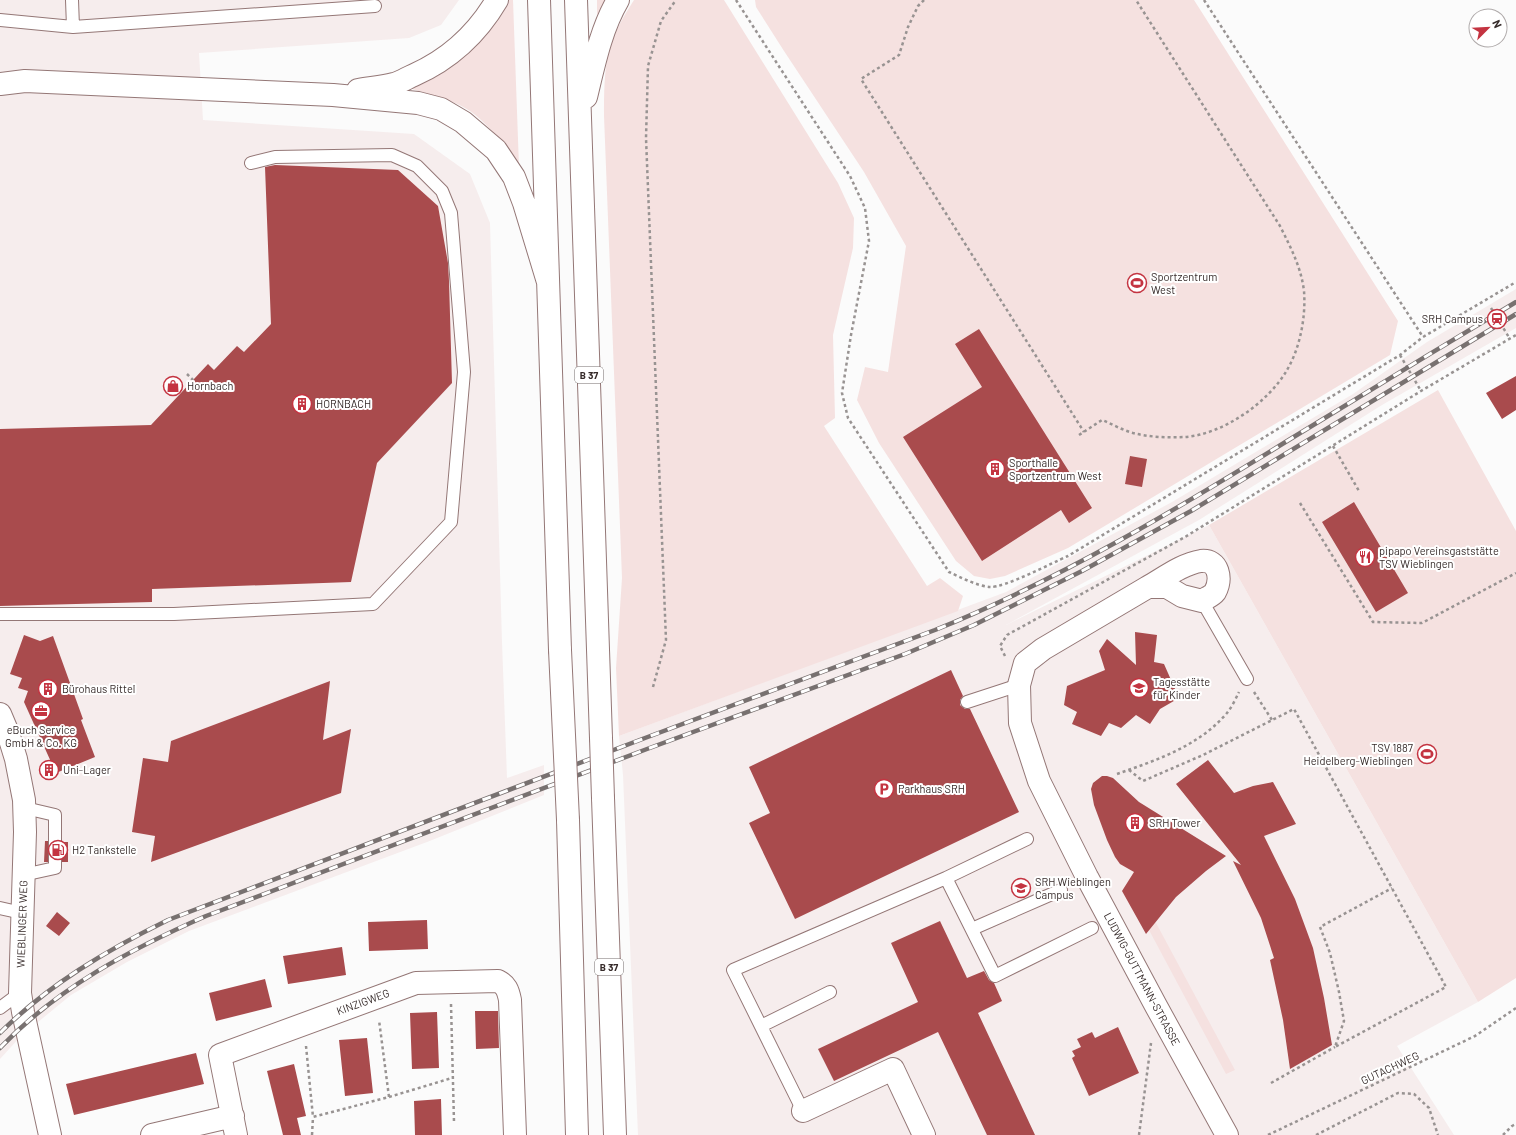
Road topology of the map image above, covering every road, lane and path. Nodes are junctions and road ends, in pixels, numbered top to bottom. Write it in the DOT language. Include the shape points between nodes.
graph roads {
  1 [pos="72,0"];
  2 [pos="497,0"];
  3 [pos="539,0"];
  4 [pos="576,0"];
  5 [pos="618,0"];
  6 [pos="676,0"];
  7 [pos="736,0"];
  8 [pos="924,0"];
  9 [pos="1136,0"];
  10 [pos="1204,0"];
  11 [pos="375,6"];
  12 [pos="0,20"];
  13 [pos="73,27"];
  14 [pos="0,73"];
  15 [pos="25,81"];
  16 [pos="0,84"];
  17 [pos="333,95"];
  18 [pos="580,124"];
  19 [pos="251,163"];
  20 [pos="548,282"];
  21 [pos="1516,282"];
  22 [pos="1491,308"];
  23 [pos="1516,335"];
  24 [pos="1423,337"];
  25 [pos="1510,339"];
  26 [pos="1400,355"];
  27 [pos="186,374"];
  28 [pos="193,380"];
  29 [pos="1421,391"];
  30 [pos="1084,432"];
  31 [pos="1079,435"];
  32 [pos="1333,446"];
  33 [pos="1359,491"];
  34 [pos="1300,504"];
  35 [pos="1516,573"];
  36 [pos="1148,587"];
  37 [pos="1202,601"];
  38 [pos="0,614"];
  39 [pos="1247,679"];
  40 [pos="1020,685"];
  41 [pos="653,686"];
  42 [pos="967,702"];
  43 [pos="0,714"];
  44 [pos="1272,720"];
  45 [pos="1129,770"];
  46 [pos="1117,774"];
  47 [pos="25,808"];
  48 [pos="1027,840"];
  49 [pos="23,875"];
  50 [pos="946,878"];
  51 [pos="1392,888"];
  52 [pos="1061,890"];
  53 [pos="0,908"];
  54 [pos="22,913"];
  55 [pos="1092,928"];
  56 [pos="972,929"];
  57 [pos="450,982"];
  58 [pos="830,992"];
  59 [pos="20,993"];
  60 [pos="376,998"];
  61 [pos="1156,1006"];
  62 [pos="0,1008"];
  63 [pos="1516,1008"];
  64 [pos="304,1024"];
  65 [pos="761,1026"];
  66 [pos="1335,1047"];
  67 [pos="452,1078"];
  68 [pos="1271,1083"];
  69 [pos="389,1097"];
  70 [pos="803,1111"];
  71 [pos="313,1117"];
  72 [pos="454,1122"];
  73 [pos="1516,1124"];
  74 [pos="234,1125"];
  75 [pos="50,1135"];
  76 [pos="152,1135"];
  77 [pos="312,1135"];
  78 [pos="515,1135"];
  79 [pos="577,1135"];
  80 [pos="615,1135"];
  81 [pos="924,1135"];
  82 [pos="1139,1135"];
  83 [pos="1227,1135"];
  84 [pos="1268,1135"];
  85 [pos="1316,1135"];
  86 [pos="1438,1135"];
  87 [pos="1504,1135"];
  1 -- 13 [label="lane"];
  2 -- 17 [label="main road" via="483,22 445,59 394,84"];
  3 -- 20 [label="main road"];
  4 -- 18 [label="main road, B 37"];
  5 -- 18 [label="main road" via="610,13 597,54"];
  6 -- 41 [label="path" via="661,21 648,66 646,138 666,640"];
  7 -- 26 [label="path" via="850,176 865,208 870,241 850,335 842,393 848,418 949,572 990,587 1010,582 1068,556"];
  8 -- 30 [label="path" via="918,6 908,27 899,55 861,79"];
  9 -- 30 [label="path" via="1280,226 1297,261 1304,292 1303,320 1298,346 1287,371 1253,409 1228,424 1186,437 1161,438 1132,433 1102,420"];
  10 -- 24 [label="path"];
  11 -- 13 [label="lane"];
  12 -- 13 [label="lane"];
  14 -- 15 [label="main road"];
  15 -- 16 [label="main road"];
  15 -- 17 [label="main road"];
  17 -- 20 [label="main road" via="418,103 441,109 463,122 496,150 514,176"];
  18 -- 80 [label="main road, B 37, bridge"];
  19 -- 38 [label="lane" via="275,157 392,155 417,166 442,191 451,213 464,372 451,522 373,604 174,614"];
  20 -- 79 [label="main road, bridge"];
  21 -- 24 [label="path"];
  22 -- 25 [label="path"];
  23 -- 25 [label="path"];
  24 -- 26 [label="path"];
  25 -- 29 [label="path"];
  26 -- 29 [label="path"];
  27 -- 28 [label="path"];
  29 -- 32 [label="path"];
  30 -- 31 [label="path"];
  32 -- 33 [label="path"];
  32 -- 40 [label="path" via="1185,537 1007,635 1000,646"];
  34 -- 35 [label="path" via="1373,622 1422,623"];
  36 -- 37 [label="main road" via="1167,587 1182,596"];
  36 -- 37 [label="main road, LUDWIG-GUTTMANN-STRASSE" via="1182,568 1200,561 1208,561 1217,567 1220,578 1214,593"];
  36 -- 40 [label="main road, LUDWIG-GUTTMANN-STRASSE" via="1025,663"];
  37 -- 39 [label="lane"];
  39 -- 44 [label="path"];
  39 -- 45 [label="path" via="1228,712 1209,730 1161,758"];
  40 -- 42 [label="lane"];
  40 -- 61 [label="main road, LUDWIG-GUTTMANN-STRASSE" via="1020,723 1038,781"];
  43 -- 47 [label="main road, WIEBLINGER WEG" via="16,759"];
  44 -- 45 [label="path" via="1203,755 1143,780"];
  44 -- 51 [label="path" via="1294,709"];
  45 -- 46 [label="path"];
  47 -- 49 [label="main road, WIEBLINGER WEG"];
  47 -- 49 [label="lane" via="56,815 55,868"];
  48 -- 50 [label="lane"];
  49 -- 54 [label="main road, WIEBLINGER WEG"];
  50 -- 56 [label="lane"];
  50 -- 65 [label="lane" via="733,970"];
  51 -- 66 [label="path" via="1320,927 1330,953 1344,1021"];
  51 -- 66 [label="path" via="1446,987"];
  52 -- 56 [label="lane"];
  53 -- 54 [label="lane"];
  54 -- 59 [label="main road, WIEBLINGER WEG"];
  55 -- 56 [label="lane" via="995,976"];
  57 -- 60 [label="main road, KINZIGWEG" via="416,983"];
  57 -- 67 [label="path"];
  57 -- 78 [label="main road, KINZIGWEG" via="498,981 504,984 508,991"];
  58 -- 65 [label="lane"];
  59 -- 62 [label="lane"];
  59 -- 75 [label="main road, WIEBLINGER WEG"];
  60 -- 64 [label="main road, KINZIGWEG"];
  60 -- 69 [label="path"];
  61 -- 82 [label="path"];
  61 -- 83 [label="main road, LUDWIG-GUTTMANN-STRASSE"];
  63 -- 84 [label="path, GUTACHWEG" via="1475,1036"];
  64 -- 71 [label="path"];
  64 -- 74 [label="main road, KINZIGWEG" via="220,1055"];
  65 -- 70 [label="lane"];
  66 -- 68 [label="path"];
  67 -- 69 [label="path"];
  67 -- 72 [label="path"];
  69 -- 71 [label="path"];
  70 -- 81 [label="main road" via="893,1069"];
  71 -- 77 [label="path"];
  73 -- 87 [label="path"];
  74 -- 76 [label="main road, KINZIGWEG"];
  85 -- 86 [label="path" via="1398,1094 1414,1094 1430,1108"];
}
